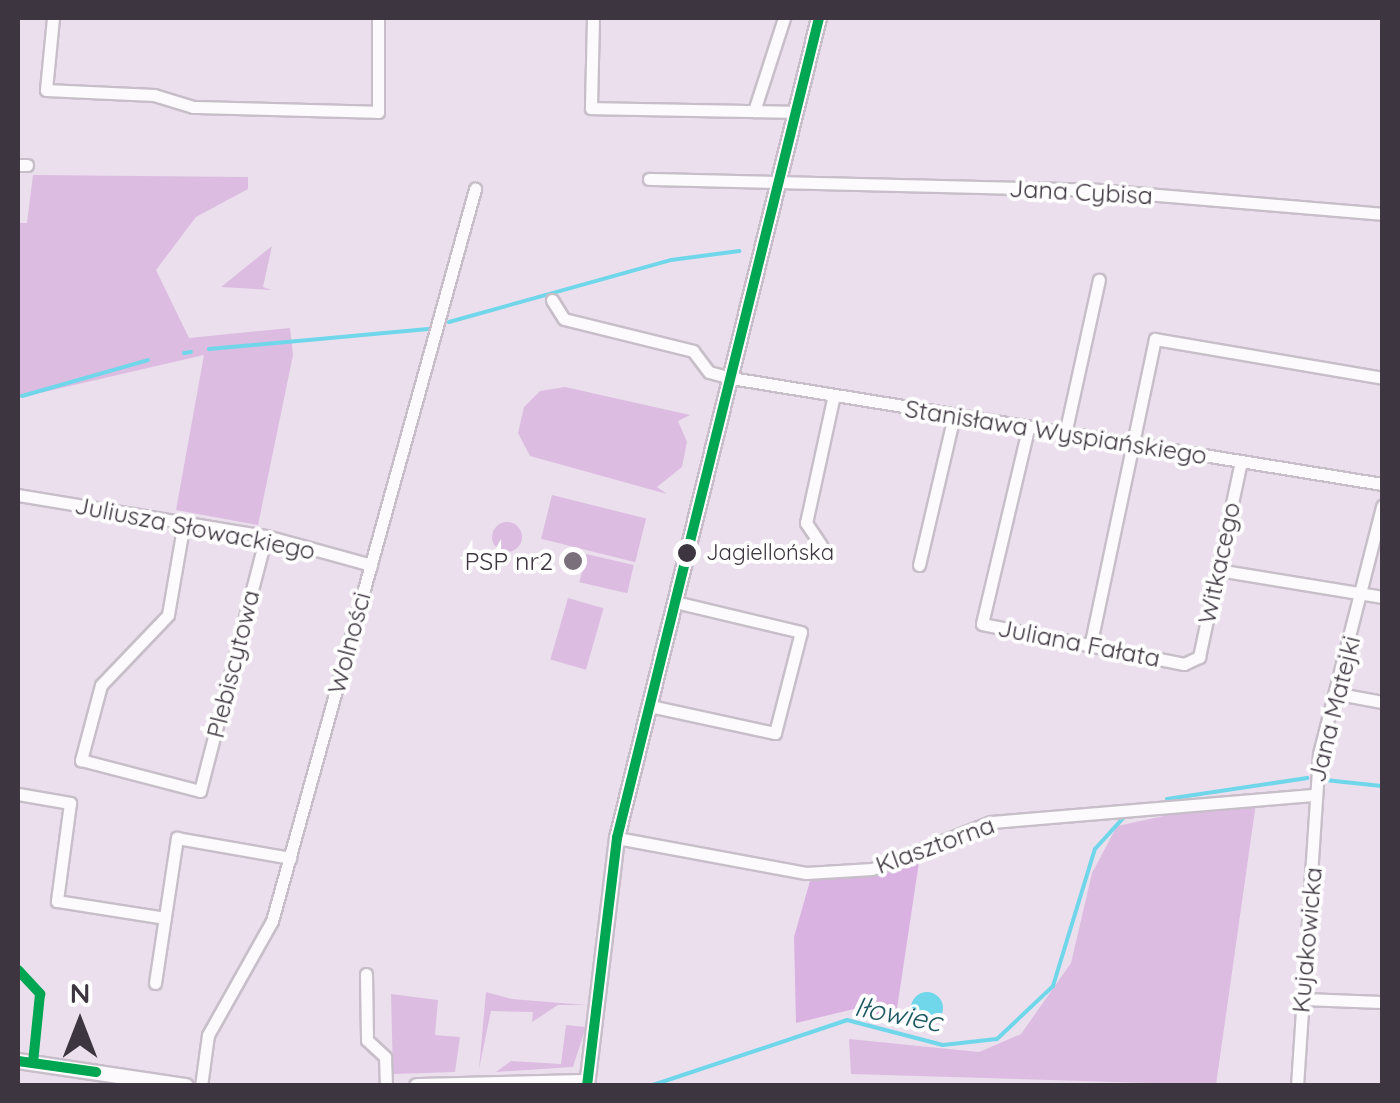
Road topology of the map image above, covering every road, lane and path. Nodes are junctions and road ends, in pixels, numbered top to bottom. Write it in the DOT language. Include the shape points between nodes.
graph roads {
  1 [pos="52,18"];
  2 [pos="378,18"];
  3 [pos="593,18"];
  4 [pos="784,18"];
  5 [pos="819,18"];
  6 [pos="754,112"];
  7 [pos="796,112"];
  8 [pos="649,178"];
  9 [pos="779,181"];
  10 [pos="475,189"];
  11 [pos="1382,214"];
  12 [pos="1099,280"];
  13 [pos="552,300"];
  14 [pos="730,378"];
  15 [pos="1382,378"];
  16 [pos="834,396"];
  17 [pos="954,416"];
  18 [pos="1028,429"];
  19 [pos="1066,434"];
  20 [pos="1133,444"];
  21 [pos="1241,461"];
  22 [pos="1382,484"];
  23 [pos="18,494"];
  24 [pos="1382,506"];
  25 [pos="184,522"];
  26 [pos="266,536"];
  27 [pos="821,545"];
  28 [pos="371,565"];
  29 [pos="920,565"];
  30 [pos="1218,570"];
  31 [pos="1362,593"];
  32 [pos="1382,597"];
  33 [pos="675,602"];
  34 [pos="1090,647"];
  35 [pos="1195,663"];
  36 [pos="1339,694"];
  37 [pos="1382,702"];
  38 [pos="650,706"];
  39 [pos="18,794"];
  40 [pos="1313,795"];
  41 [pos="618,838"];
  42 [pos="290,858"];
  43 [pos="165,918"];
  44 [pos="366,974"];
  45 [pos="155,984"];
  46 [pos="1303,999"];
  47 [pos="1382,1002"];
  48 [pos="18,1060"];
  49 [pos="586,1084"];
  50 [pos="186,1086"];
  51 [pos="200,1086"];
  52 [pos="386,1086"];
  53 [pos="417,1086"];
  54 [pos="1297,1086"];
  1 -- 2 [label="street" via="46,90 154,95 193,107 378,112"];
  3 -- 6 [label="street" via="592,108"];
  4 -- 6 [label="street"];
  5 -- 7 [label="street"];
  6 -- 7 [label="street"];
  7 -- 9 [label="street"];
  8 -- 9 [label="street, Jana Cybisa"];
  9 -- 11 [label="street, Jana Cybisa" via="1098,190"];
  9 -- 14 [label="street"];
  10 -- 28 [label="street, Wolności"];
  12 -- 19 [label="street"];
  13 -- 14 [label="street" via="564,319 694,351 709,372"];
  14 -- 16 [label="street, Stanisława Wyspiańskiego"];
  14 -- 33 [label="street"];
  15 -- 20 [label="street" via="1156,339"];
  16 -- 17 [label="street, Stanisława Wyspiańskiego"];
  16 -- 27 [label="street" via="806,523"];
  17 -- 18 [label="street, Stanisława Wyspiańskiego"];
  17 -- 29 [label="street"];
  18 -- 19 [label="street, Stanisława Wyspiańskiego"];
  18 -- 34 [label="street, Juliana Fałata" via="982,624"];
  19 -- 20 [label="street, Stanisława Wyspiańskiego"];
  20 -- 21 [label="street, Stanisława Wyspiańskiego"];
  20 -- 34 [label="street"];
  21 -- 22 [label="street, Stanisława Wyspiańskiego"];
  21 -- 30 [label="street, Witkacego"];
  23 -- 25 [label="street, Juliusza Słowackiego"];
  24 -- 31 [label="street, Jana Matejki"];
  25 -- 26 [label="street, Juliusza Słowackiego"];
  25 -- 26 [label="street, Plebiscytowa" via="168,614 102,685 81,760 200,791"];
  26 -- 28 [label="street, Juliusza Słowackiego"];
  28 -- 42 [label="street, Wolności"];
  30 -- 31 [label="street"];
  30 -- 35 [label="street, Witkacego"];
  31 -- 32 [label="street"];
  31 -- 36 [label="street, Jana Matejki"];
  33 -- 38 [label="street"];
  33 -- 38 [label="street" via="801,632 776,733"];
  34 -- 35 [label="street, Juliana Fałata"];
  36 -- 37 [label="street"];
  36 -- 40 [label="street, Jana Matejki"];
  38 -- 41 [label="street"];
  39 -- 43 [label="street" via="70,803 56,902"];
  40 -- 41 [label="street, Klasztorna" via="991,822 872,869 806,872"];
  40 -- 46 [label="street, Kujakowicka" via="1314,926"];
  41 -- 49 [label="street"];
  42 -- 43 [label="street" via="177,838"];
  42 -- 51 [label="street, Wolności" via="263,945 208,1036"];
  43 -- 45 [label="street"];
  44 -- 52 [label="street" via="367,1040 385,1056"];
  46 -- 47 [label="street"];
  46 -- 54 [label="street, Kujakowicka"];
  48 -- 50 [label="street"];
  49 -- 53 [label="street"];
}
